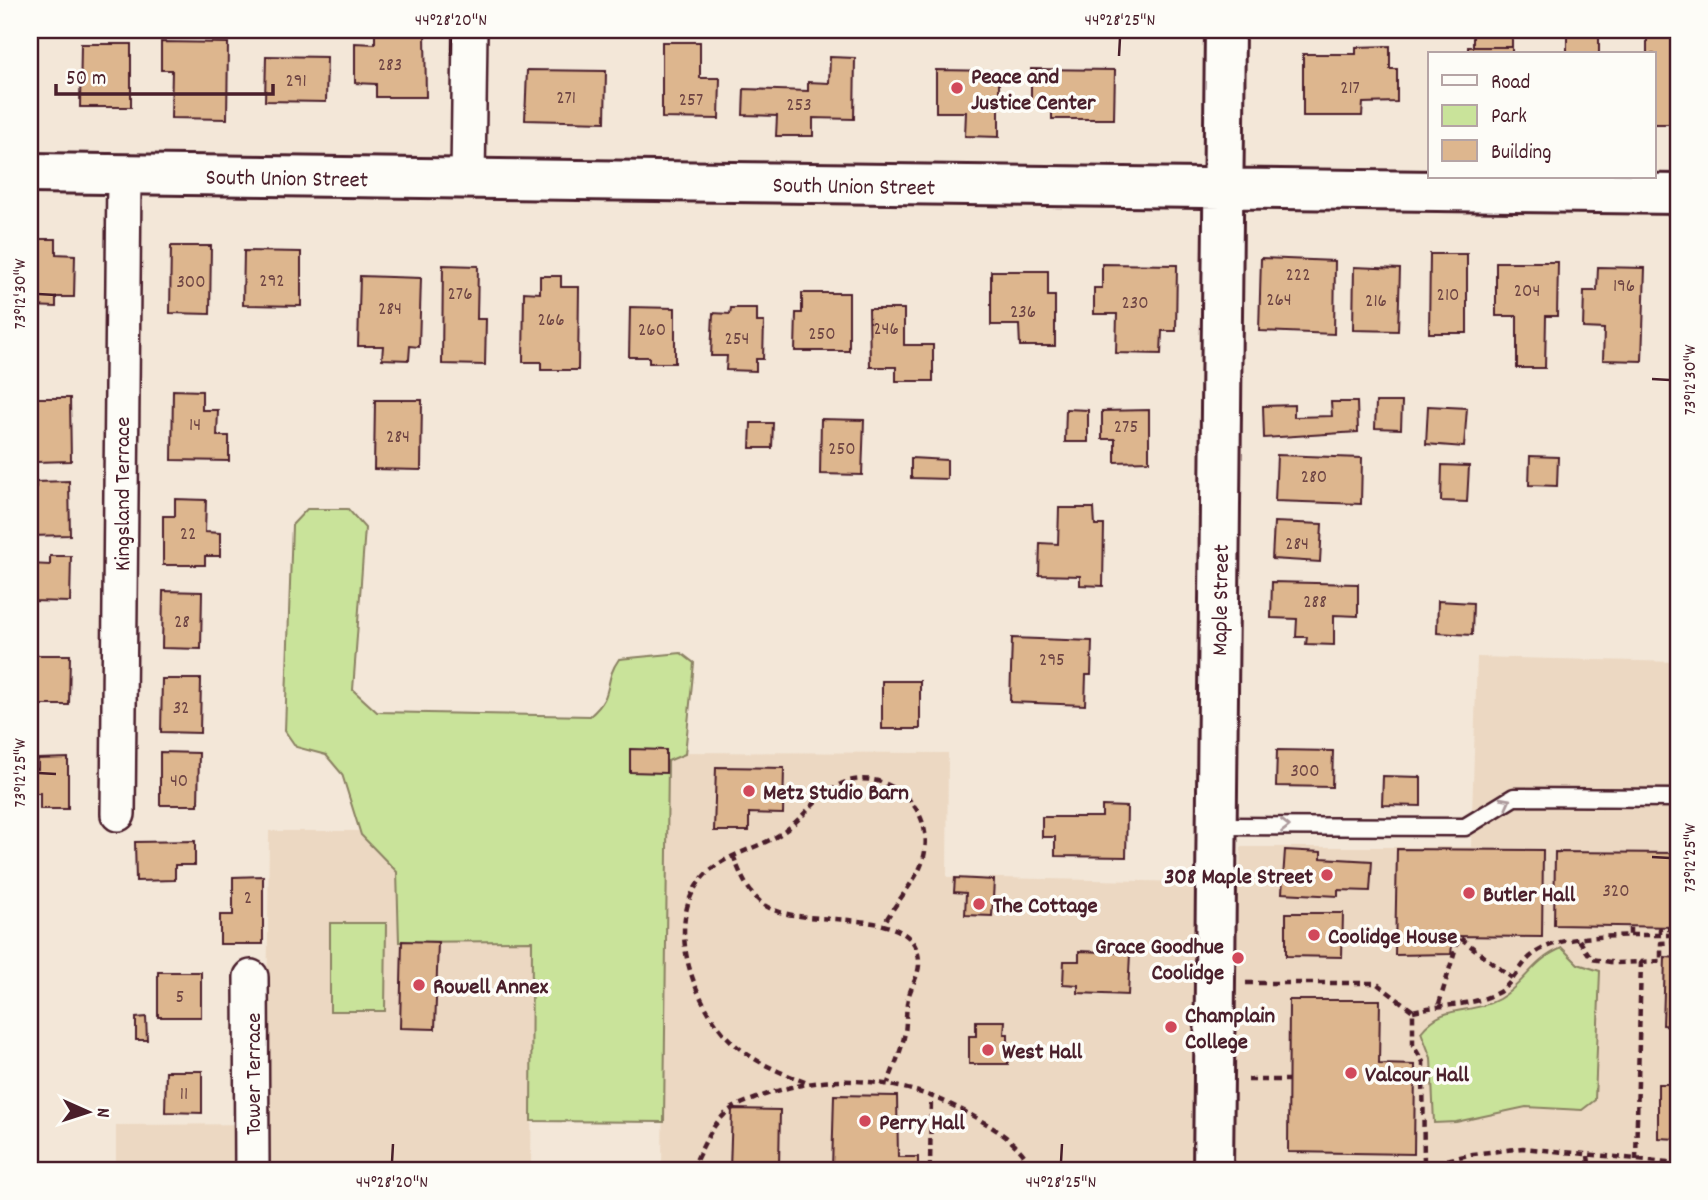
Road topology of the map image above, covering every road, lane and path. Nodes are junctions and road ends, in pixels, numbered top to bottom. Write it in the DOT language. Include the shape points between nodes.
graph roads {
  1 [pos="470,30"];
  2 [pos="1225,30"];
  3 [pos="30,173"];
  4 [pos="124,175"];
  5 [pos="468,179"];
  6 [pos="1224,190"];
  7 [pos="1678,194"];
  8 [pos="1678,798"];
  9 [pos="118,814"];
  10 [pos="1217,825"];
  11 [pos="733,855"];
  12 [pos="884,924"];
  13 [pos="1630,926"];
  14 [pos="1678,929"];
  15 [pos="1660,934"];
  16 [pos="1630,935"];
  17 [pos="1678,935"];
  18 [pos="1579,940"];
  19 [pos="1678,942"];
  20 [pos="1641,961"];
  21 [pos="251,977"];
  22 [pos="1512,978"];
  23 [pos="1215,983"];
  24 [pos="1439,1004"];
  25 [pos="1413,1011"];
  26 [pos="1248,1080"];
  27 [pos="1288,1080"];
  28 [pos="804,1082"];
  29 [pos="888,1083"];
  30 [pos="931,1094"];
  31 [pos="1588,1156"];
  32 [pos="416,1159"];
  33 [pos="1636,1160"];
  34 [pos="1678,1163"];
  35 [pos="1424,1168"];
  36 [pos="1033,1169"];
  37 [pos="1212,1169"];
  38 [pos="252,1170"];
  39 [pos="416,1170"];
  40 [pos="691,1170"];
  41 [pos="930,1170"];
  42 [pos="1590,1170"];
  1 -- 5 [label="street"];
  2 -- 6 [label="main road, Maple Street"];
  3 -- 4 [label="main road, South Union Street"];
  4 -- 5 [label="main road, South Union Street"];
  4 -- 9 [label="street, Kingsland Terrace"];
  5 -- 6 [label="main road, South Union Street"];
  6 -- 7 [label="main road, South Union Street"];
  6 -- 10 [label="main road, Maple Street"];
  10 -- 8 [label="lane, one-way" via="1465,827 1514,797"];
  10 -- 23 [label="main road, Maple Street"];
  11 -- 12 [label="path" via="751,892 778,912"];
  11 -- 12 [label="path" via="770,841 828,790 855,780 882,782 909,798 925,828 919,870"];
  11 -- 28 [label="path" via="707,873 686,905 691,976 708,1013 728,1038 759,1061"];
  12 -- 29 [label="path" via="914,942 919,967 909,995 904,1038"];
  13 -- 16 [label="path"];
  14 -- 15 [label="path" via="1660,929"];
  15 -- 16 [label="path"];
  15 -- 17 [label="path"];
  16 -- 18 [label="path"];
  18 -- 20 [label="path" via="1592,959"];
  18 -- 22 [label="path" via="1555,943 1531,956"];
  19 -- 20 [label="path" via="1661,943 1661,961"];
  20 -- 33 [label="path"];
  21 -- 38 [label="street, Tower Terrace"];
  22 -- 24 [label="path" via="1500,992 1465,1005"];
  22 -- 24 [label="path" via="1459,937"];
  23 -- 25 [label="path" via="1377,983"];
  23 -- 37 [label="main road, Maple Street"];
  24 -- 25 [label="path"];
  25 -- 35 [label="path" via="1413,1045 1423,1062"];
  26 -- 27 [label="path"];
  28 -- 29 [label="path"];
  28 -- 40 [label="path" via="724,1114"];
  29 -- 30 [label="path"];
  30 -- 36 [label="path" via="1000,1133 1027,1157"];
  30 -- 41 [label="path"];
  31 -- 33 [label="path"];
  31 -- 35 [label="path" via="1523,1148 1473,1154"];
  31 -- 42 [label="path"];
  32 -- 39 [label="path"];
  33 -- 34 [label="path"];
  35 -- 37 [label="path"];
  36 -- 37 [label="path"];
  36 -- 41 [label="path"];
}
